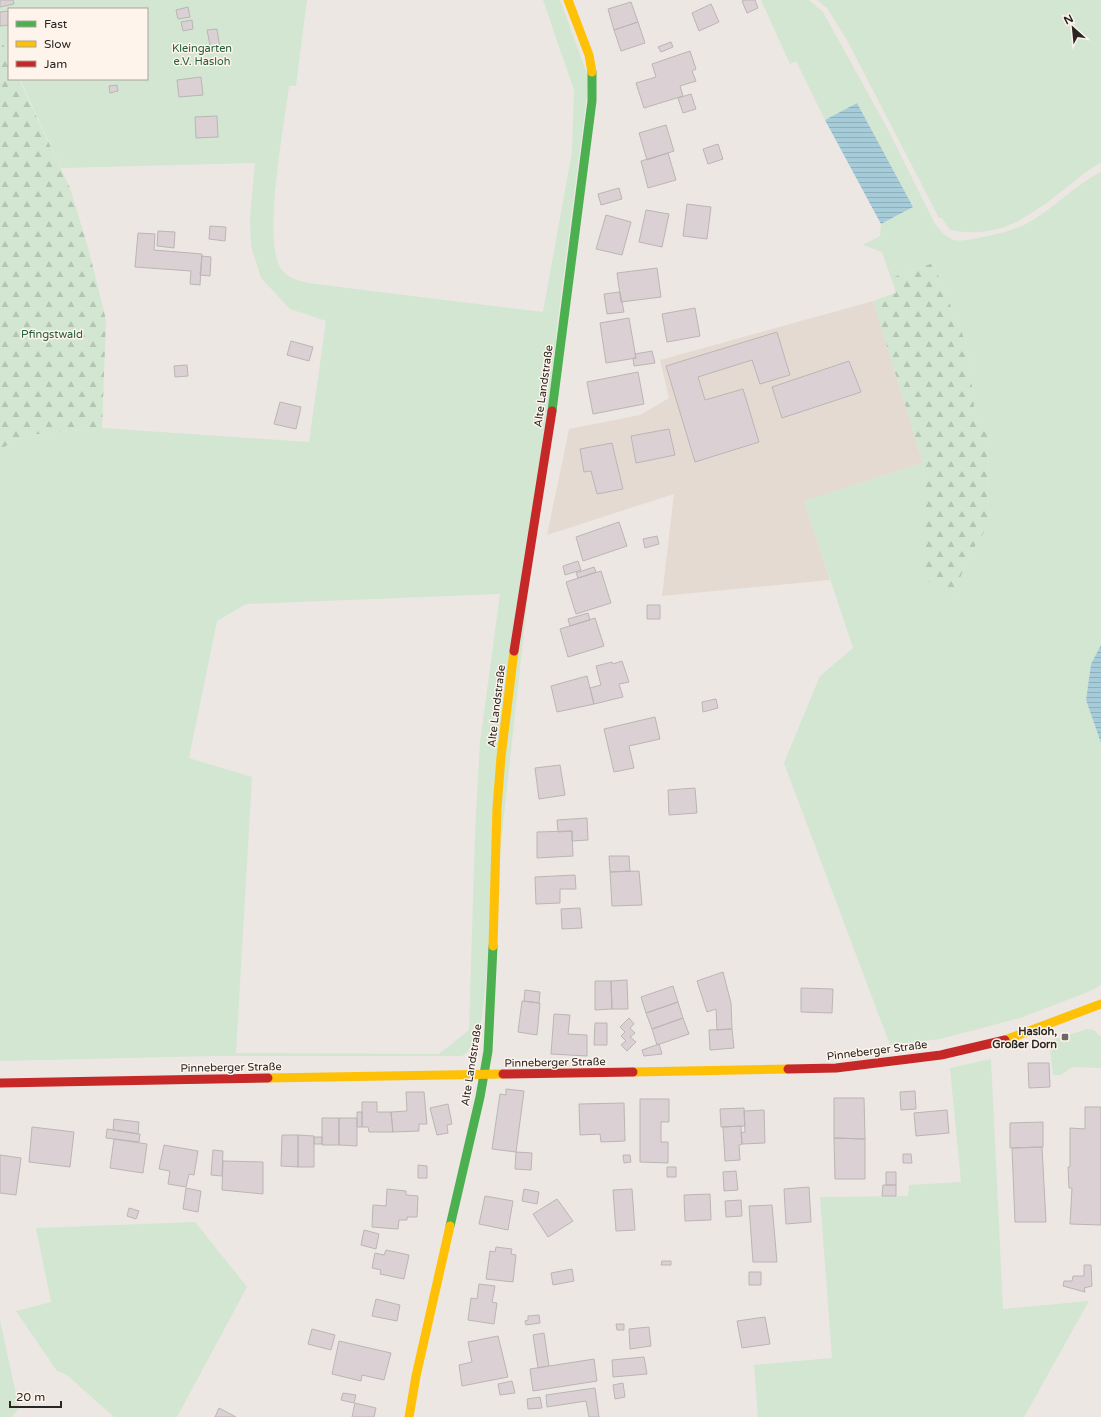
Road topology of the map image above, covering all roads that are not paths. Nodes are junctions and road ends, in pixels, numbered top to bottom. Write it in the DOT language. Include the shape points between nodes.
graph roads {
  1 [pos="568,0"];
  2 [pos="1101,1004"];
  3 [pos="484,1076"];
  4 [pos="0,1083"];
  5 [pos="409,1417"];
  1 -- 3 [label="street, Alte Landstraße" via="589,55 593,76 592,101 549,435 519,614 502,757 497,817 490,1035"];
  2 -- 3 [label="street, Pinneberger Straße" via="1008,1039 941,1055 836,1068"];
  3 -- 4 [label="street, Pinneberger Straße"];
  3 -- 5 [label="street, Alte Landstraße"];
}
